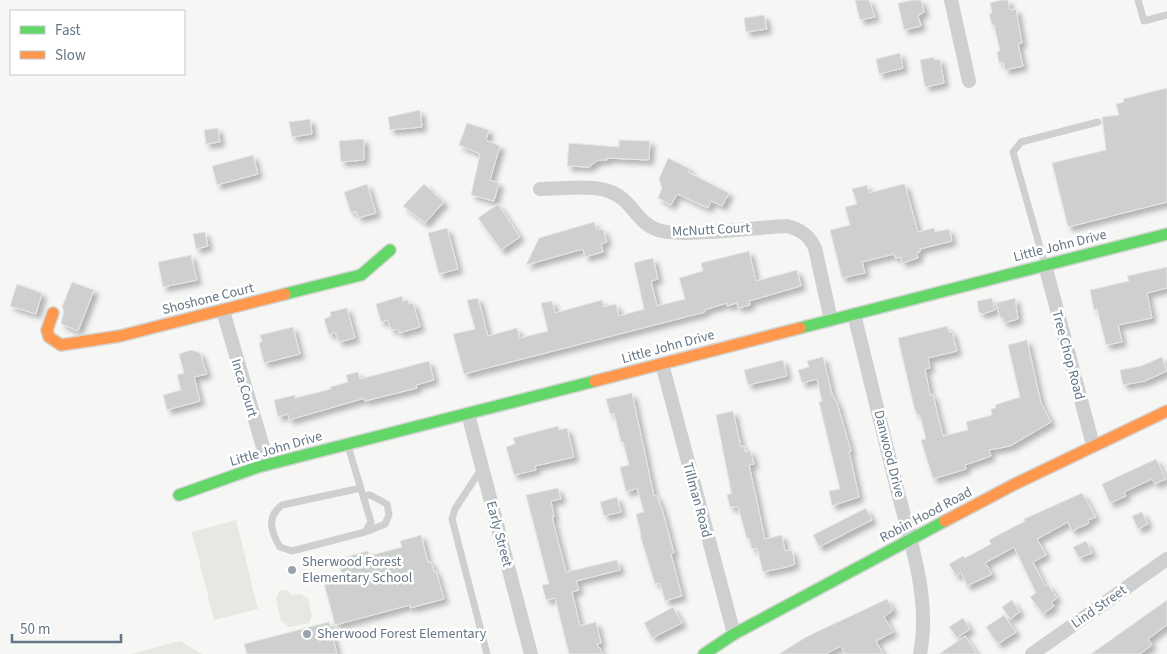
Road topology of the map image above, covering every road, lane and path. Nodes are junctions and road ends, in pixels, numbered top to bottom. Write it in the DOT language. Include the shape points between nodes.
graph roads {
  1 [pos="951,0"];
  2 [pos="1138,0"];
  3 [pos="1167,15"];
  4 [pos="969,81"];
  5 [pos="1098,122"];
  6 [pos="540,189"];
  7 [pos="1167,234"];
  8 [pos="390,250"];
  9 [pos="1045,265"];
  10 [pos="223,312"];
  11 [pos="53,313"];
  12 [pos="854,314"];
  13 [pos="831,320"];
  14 [pos="662,364"];
  15 [pos="1167,410"];
  16 [pos="468,414"];
  17 [pos="348,444"];
  18 [pos="1093,445"];
  19 [pos="268,464"];
  20 [pos="482,468"];
  21 [pos="362,492"];
  22 [pos="179,495"];
  23 [pos="365,532"];
  24 [pos="910,540"];
  25 [pos="1167,559"];
  26 [pos="734,634"];
  27 [pos="486,654"];
  28 [pos="531,654"];
  29 [pos="704,654"];
  30 [pos="920,654"];
  31 [pos="1032,654"];
  1 -- 4 [label="street"];
  2 -- 3 [label="lane" via="1144,21"];
  5 -- 9 [label="lane" via="1021,142 1013,152"];
  6 -- 13 [label="street, McNutt Court" via="612,192 623,199 645,224 667,233 797,228 815,248"];
  7 -- 9 [label="street, Little John Drive"];
  8 -- 10 [label="street, Shoshone Court" via="360,275"];
  9 -- 12 [label="street, Little John Drive"];
  9 -- 18 [label="street, Tree Chop Road"];
  10 -- 11 [label="street, Shoshone Court" via="65,345 49,337 47,330"];
  10 -- 19 [label="street, Inca Court"];
  12 -- 13 [label="street, Little John Drive"];
  12 -- 24 [label="street, Danwood Drive"];
  13 -- 14 [label="street, Little John Drive"];
  14 -- 16 [label="street, Little John Drive"];
  14 -- 26 [label="street, Tillman Road"];
  15 -- 18 [label="street, Robin Hood Road"];
  16 -- 17 [label="street, Little John Drive"];
  16 -- 20 [label="street, Early Street"];
  17 -- 19 [label="street, Little John Drive"];
  17 -- 21 [label="lane"];
  18 -- 24 [label="street, Robin Hood Road"];
  19 -- 22 [label="street, Little John Drive"];
  20 -- 27 [label="lane" via="452,519"];
  20 -- 28 [label="street, Early Street"];
  21 -- 23 [label="lane" via="371,522"];
  21 -- 23 [label="lane" via="387,504 389,515 385,524"];
  21 -- 23 [label="lane" via="282,505 274,511 271,522 273,536 280,548 292,551"];
  24 -- 26 [label="street, Robin Hood Road"];
  24 -- 30 [label="street, Danwood Drive" via="922,598 924,622"];
  25 -- 31 [label="street, Lind Street"];
  26 -- 29 [label="street, Robin Hood Road"];
}
